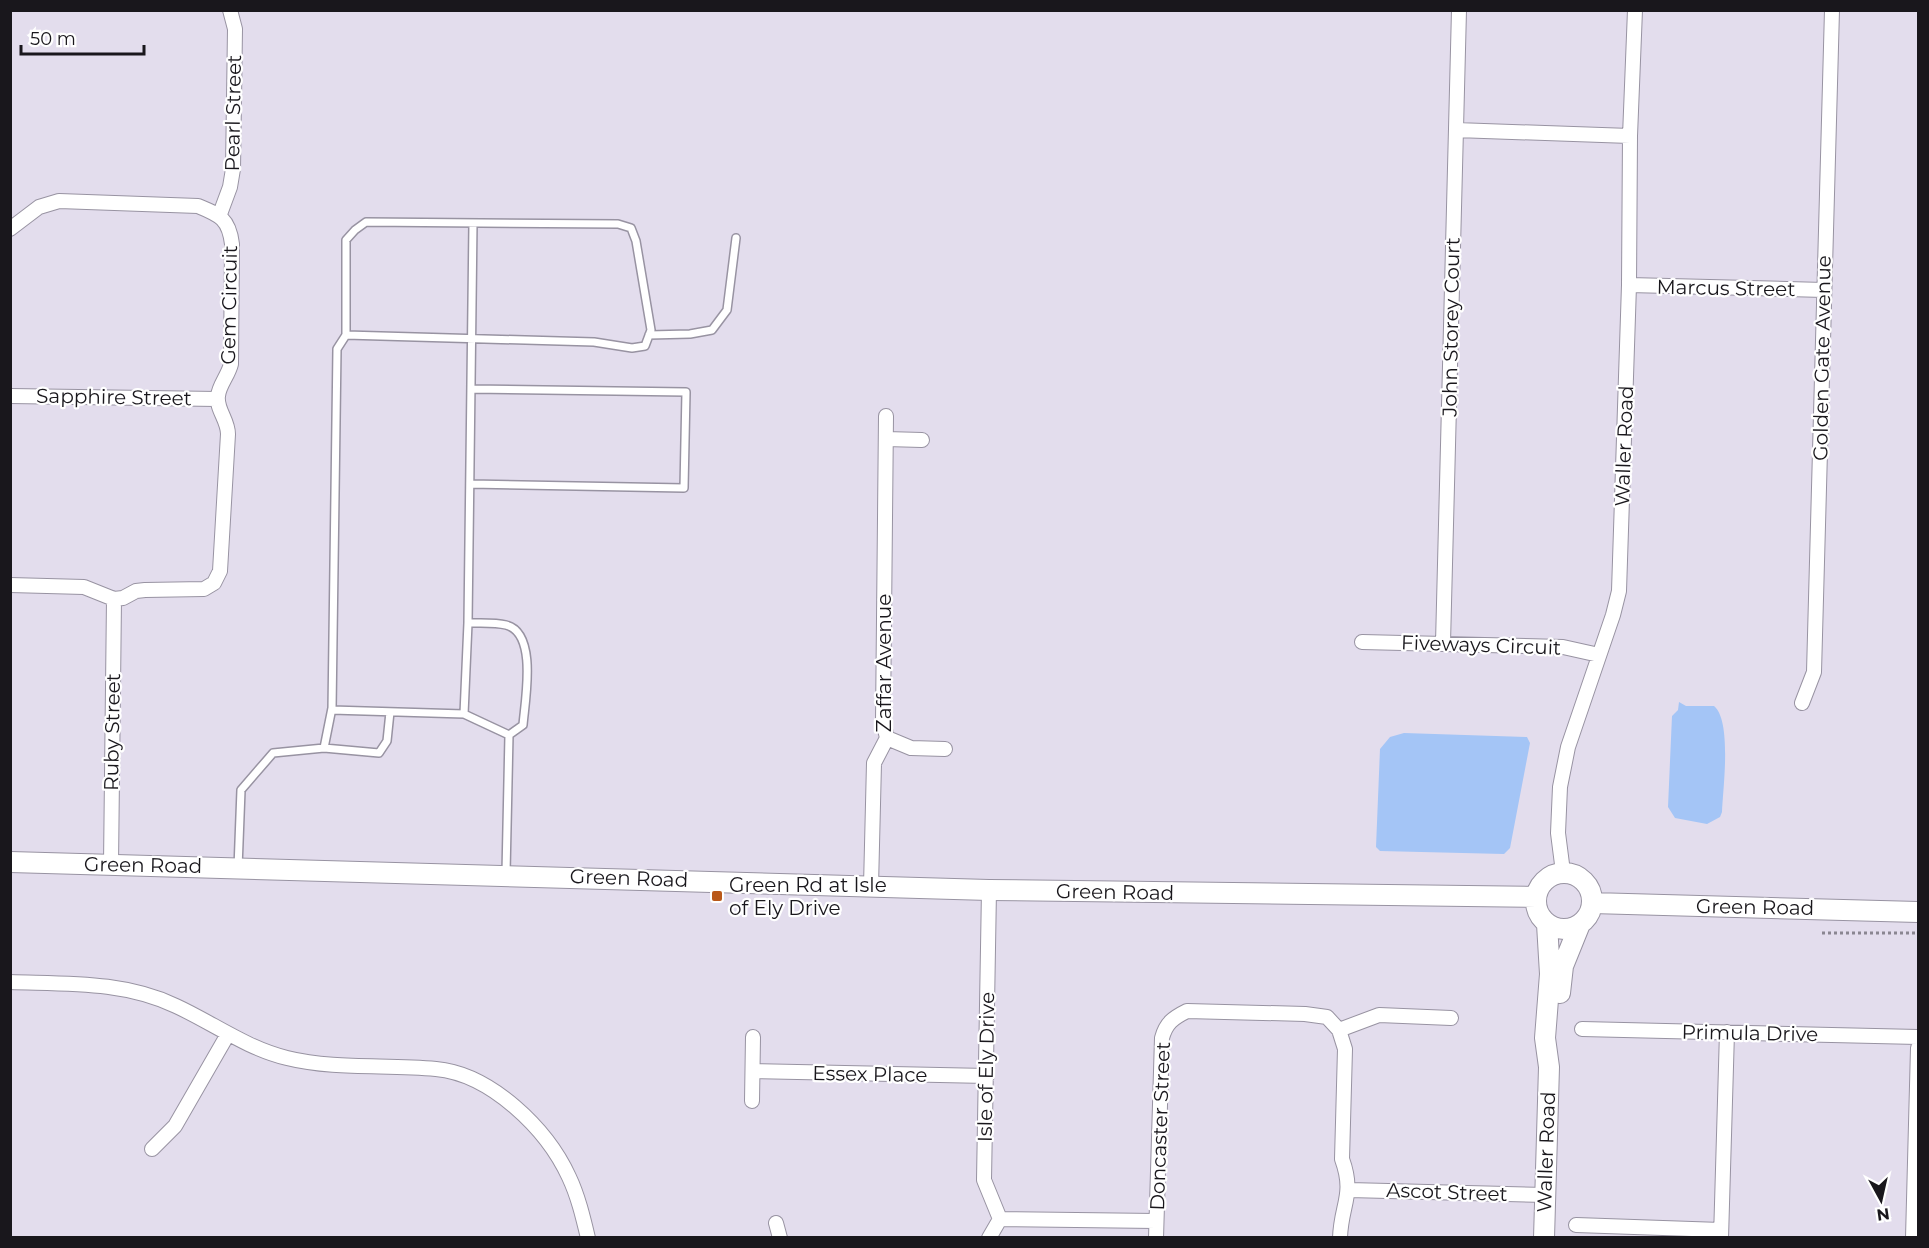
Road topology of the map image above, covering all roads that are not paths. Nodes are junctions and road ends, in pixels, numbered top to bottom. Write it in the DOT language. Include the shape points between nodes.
graph roads {
  1 [pos="230,10"];
  2 [pos="1459,10"];
  3 [pos="1635,10"];
  4 [pos="1832,10"];
  5 [pos="1456,130"];
  6 [pos="1630,136"];
  7 [pos="220,214"];
  8 [pos="473,223"];
  9 [pos="10,229"];
  10 [pos="736,238"];
  11 [pos="1629,285"];
  12 [pos="1824,290"];
  13 [pos="346,335"];
  14 [pos="650,335"];
  15 [pos="471,340"];
  16 [pos="471,389"];
  17 [pos="10,396"];
  18 [pos="218,399"];
  19 [pos="886,416"];
  20 [pos="886,439"];
  21 [pos="922,440"];
  22 [pos="470,484"];
  23 [pos="10,585"];
  24 [pos="114,599"];
  25 [pos="468,623"];
  26 [pos="1362,642"];
  27 [pos="1443,643"];
  28 [pos="1599,655"];
  29 [pos="1802,704"];
  30 [pos="332,708"];
  31 [pos="390,712"];
  32 [pos="464,714"];
  33 [pos="509,735"];
  34 [pos="887,738"];
  35 [pos="324,748"];
  36 [pos="945,749"];
  37 [pos="10,862"];
  38 [pos="111,865"];
  39 [pos="238,868"];
  40 [pos="1563,872"];
  41 [pos="506,875"];
  42 [pos="871,886"];
  43 [pos="989,890"];
  44 [pos="1536,897"];
  45 [pos="1592,903"];
  46 [pos="1918,912"];
  47 [pos="1547,924"];
  48 [pos="1580,924"];
  49 [pos="10,982"];
  50 [pos="1451,1017"];
  51 [pos="1582,1029"];
  52 [pos="1339,1030"];
  53 [pos="1727,1032"];
  54 [pos="228,1034"];
  55 [pos="753,1037"];
  56 [pos="1918,1037"];
  57 [pos="1918,1048"];
  58 [pos="1549,1067"];
  59 [pos="753,1071"];
  60 [pos="987,1076"];
  61 [pos="752,1101"];
  62 [pos="152,1149"];
  63 [pos="1349,1190"];
  64 [pos="1545,1195"];
  65 [pos="1000,1219"];
  66 [pos="1156,1221"];
  67 [pos="776,1223"];
  68 [pos="1576,1225"];
  69 [pos="1721,1234"];
  70 [pos="588,1238"];
  71 [pos="780,1238"];
  72 [pos="989,1238"];
  73 [pos="1155,1238"];
  74 [pos="1340,1238"];
  75 [pos="1544,1238"];
  76 [pos="1913,1238"];
  1 -- 7 [label="street, Pearl Street" via="235,29 233,169 231,187"];
  2 -- 5 [label="street, John Storey Court"];
  3 -- 6 [label="street, Waller Road"];
  4 -- 12 [label="street, Golden Gate Avenue"];
  5 -- 6 [label="street"];
  5 -- 27 [label="street, John Storey Court"];
  6 -- 11 [label="street, Waller Road"];
  7 -- 9 [label="street" via="198,206 59,201 39,207"];
  7 -- 18 [label="street, Gem Circuit" via="232,244 231,364"];
  8 -- 13 [label="lane" via="366,222 355,230 346,240"];
  8 -- 14 [label="lane" via="618,224 631,228"];
  8 -- 15 [label="lane"];
  10 -- 14 [label="lane" via="727,310 712,330"];
  11 -- 12 [label="street, Marcus Street"];
  11 -- 28 [label="street, Waller Road" via="1619,591"];
  12 -- 29 [label="street, Golden Gate Avenue" via="1815,672"];
  13 -- 15 [label="lane"];
  13 -- 30 [label="lane" via="337,349"];
  14 -- 15 [label="lane" via="645,346 632,348 594,342"];
  15 -- 16 [label="lane"];
  16 -- 22 [label="lane"];
  16 -- 22 [label="lane" via="686,392 684,488"];
  17 -- 18 [label="street, Sapphire Street"];
  18 -- 24 [label="street" via="228,434 220,571 214,583 204,588 136,591"];
  19 -- 20 [label="street, Zaffar Avenue"];
  20 -- 21 [label="street"];
  20 -- 34 [label="street, Zaffar Avenue" via="883,721"];
  22 -- 25 [label="lane"];
  23 -- 24 [label="street" via="84,587"];
  24 -- 38 [label="street, Ruby Street"];
  25 -- 32 [label="lane"];
  25 -- 33 [label="lane" via="507,625 518,631 528,652 523,725"];
  26 -- 27 [label="street, Fiveways Circuit"];
  27 -- 28 [label="street, Fiveways Circuit" via="1563,647"];
  28 -- 40 [label="street, Waller Road" via="1568,747 1560,787 1558,833"];
  30 -- 31 [label="lane"];
  30 -- 35 [label="lane"];
  31 -- 32 [label="lane"];
  31 -- 35 [label="lane" via="387,741 379,753"];
  32 -- 33 [label="lane"];
  33 -- 41 [label="lane"];
  34 -- 36 [label="street" via="911,748"];
  34 -- 42 [label="street, Zaffar Avenue" via="874,763"];
  35 -- 39 [label="lane" via="273,753 241,790"];
  37 -- 38 [label="street, Green Road"];
  38 -- 39 [label="street, Green Road"];
  39 -- 41 [label="street, Green Road"];
  40 -- 44 [label="street" via="1548,877"];
  40 -- 45 [label="street" via="1584,881"];
  41 -- 42 [label="street, Green Road"];
  42 -- 43 [label="street, Green Road"];
  43 -- 44 [label="street, Green Road"];
  43 -- 60 [label="street, Isle of Ely Drive"];
  44 -- 47 [label="street" via="1538,912"];
  45 -- 46 [label="street, Green Road"];
  45 -- 48 [label="street"];
  47 -- 48 [label="street" via="1564,929"];
  47 -- 58 [label="street, Waller Road" via="1550,974 1545,1038"];
  48 -- 58 [label="street, Waller Road" via="1563,966 1556,1041"];
  49 -- 54 [label="street" via="98,985 137,992 175,1005"];
  50 -- 52 [label="street" via="1379,1015"];
  51 -- 53 [label="street, Primula Drive"];
  52 -- 63 [label="street" via="1345,1049 1342,1159"];
  52 -- 66 [label="street, Doncaster Street" via="1327,1017 1305,1014 1187,1011 1166,1026 1162,1038"];
  53 -- 56 [label="street, Primula Drive"];
  53 -- 69 [label="street"];
  54 -- 62 [label="street" via="175,1126"];
  54 -- 70 [label="street" via="286,1058 439,1069 474,1080 503,1097 549,1143 569,1176"];
  55 -- 59 [label="street"];
  57 -- 76 [label="street"];
  58 -- 64 [label="street, Waller Road"];
  59 -- 60 [label="street, Essex Place"];
  59 -- 61 [label="street"];
  60 -- 65 [label="street, Isle of Ely Drive" via="984,1180"];
  63 -- 64 [label="street, Ascot Street"];
  63 -- 74 [label="street"];
  64 -- 75 [label="street, Waller Road"];
  65 -- 66 [label="street"];
  65 -- 72 [label="street"];
  66 -- 73 [label="street, Doncaster Street"];
  67 -- 71 [label="street"];
  68 -- 69 [label="street"];
}
